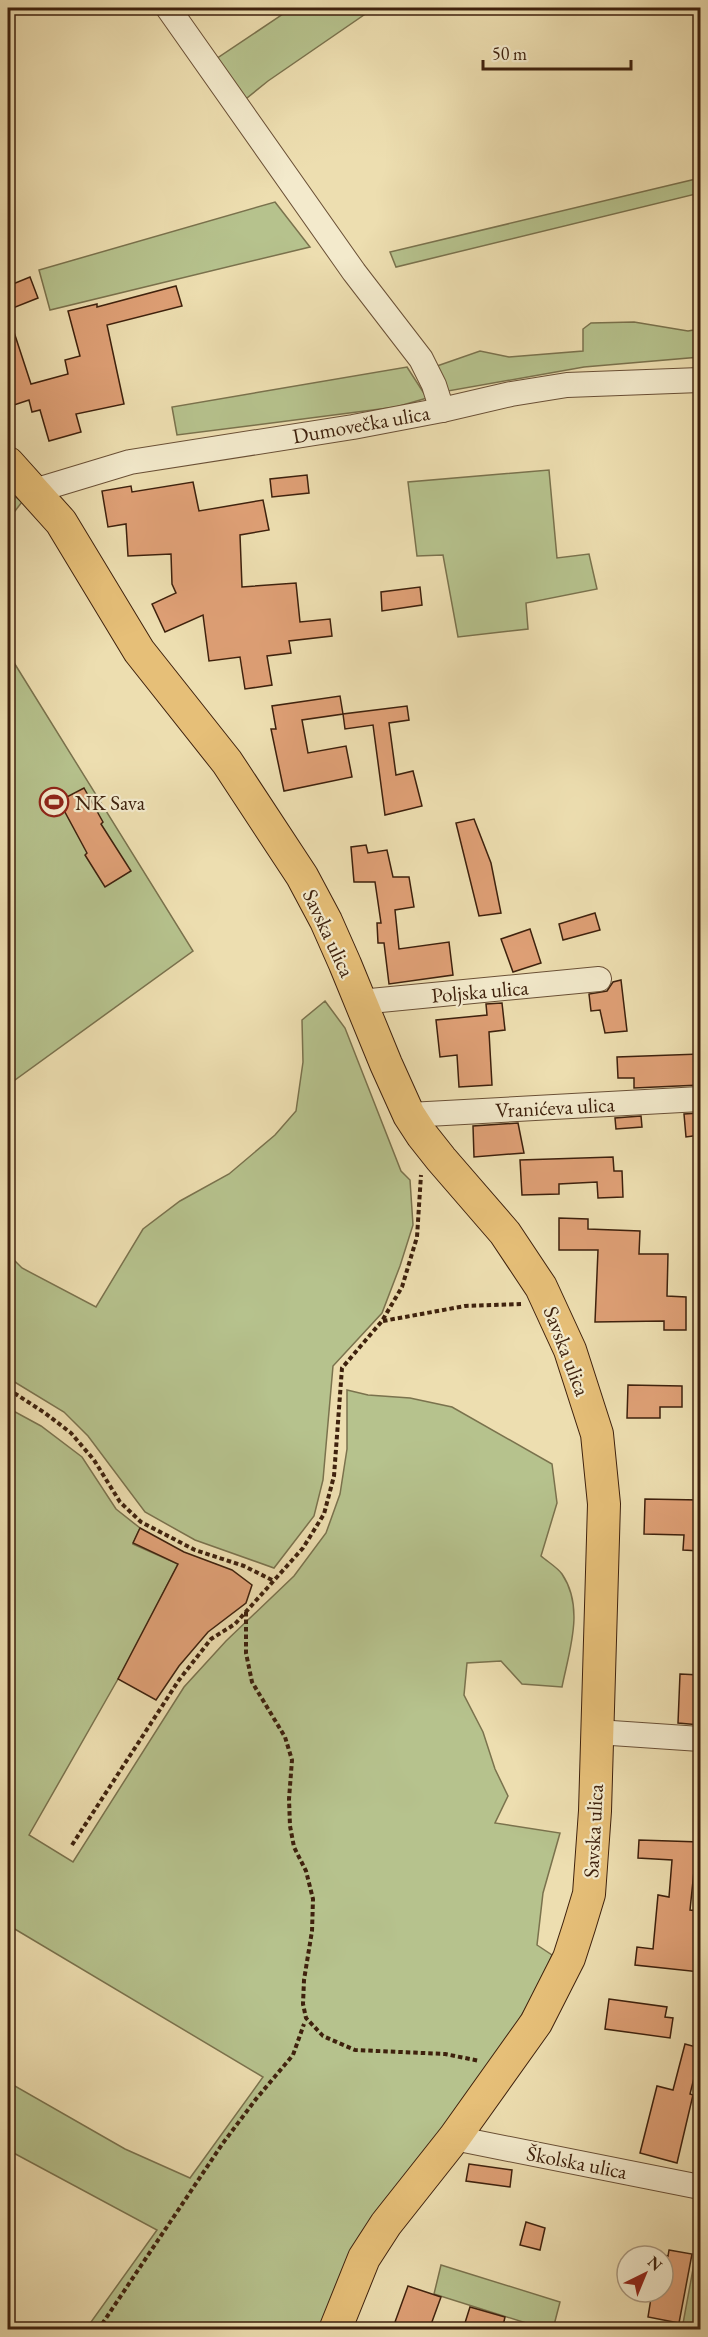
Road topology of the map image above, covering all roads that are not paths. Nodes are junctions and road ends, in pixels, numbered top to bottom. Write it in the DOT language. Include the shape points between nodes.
graph roads {
  1 [pos="168,8"];
  2 [pos="697,379"];
  3 [pos="442,410"];
  4 [pos="8,463"];
  5 [pos="34,491"];
  6 [pos="599,979"];
  7 [pos="360,1002"];
  8 [pos="700,1099"];
  9 [pos="416,1125"];
  10 [pos="597,1732"];
  11 [pos="700,1739"];
  12 [pos="454,2138"];
  13 [pos="700,2187"];
  14 [pos="335,2330"];
  1 -- 3 [label="street" via="354,272 421,359"];
  2 -- 3 [label="street, Dumovečka ulica" via="567,385"];
  3 -- 5 [label="street, Dumovečka ulica" via="130,462"];
  4 -- 5 [label="main road, Savska ulica"];
  5 -- 7 [label="main road, Savska ulica" via="60,522 140,651 264,816 326,921"];
  6 -- 7 [label="street, Poljska ulica"];
  7 -- 9 [label="main road, Savska ulica"];
  8 -- 9 [label="street, Vranićeva ulica"];
  9 -- 10 [label="main road, Savska ulica" via="526,1262 570,1350 591,1414 602,1473 604,1515"];
  10 -- 11 [label="street"];
  10 -- 12 [label="main road, Savska ulica" via="589,1894 569,1958 536,2023"];
  12 -- 13 [label="street, Školska ulica"];
  12 -- 14 [label="main road, Savska ulica" via="405,2198 364,2258"];
}
